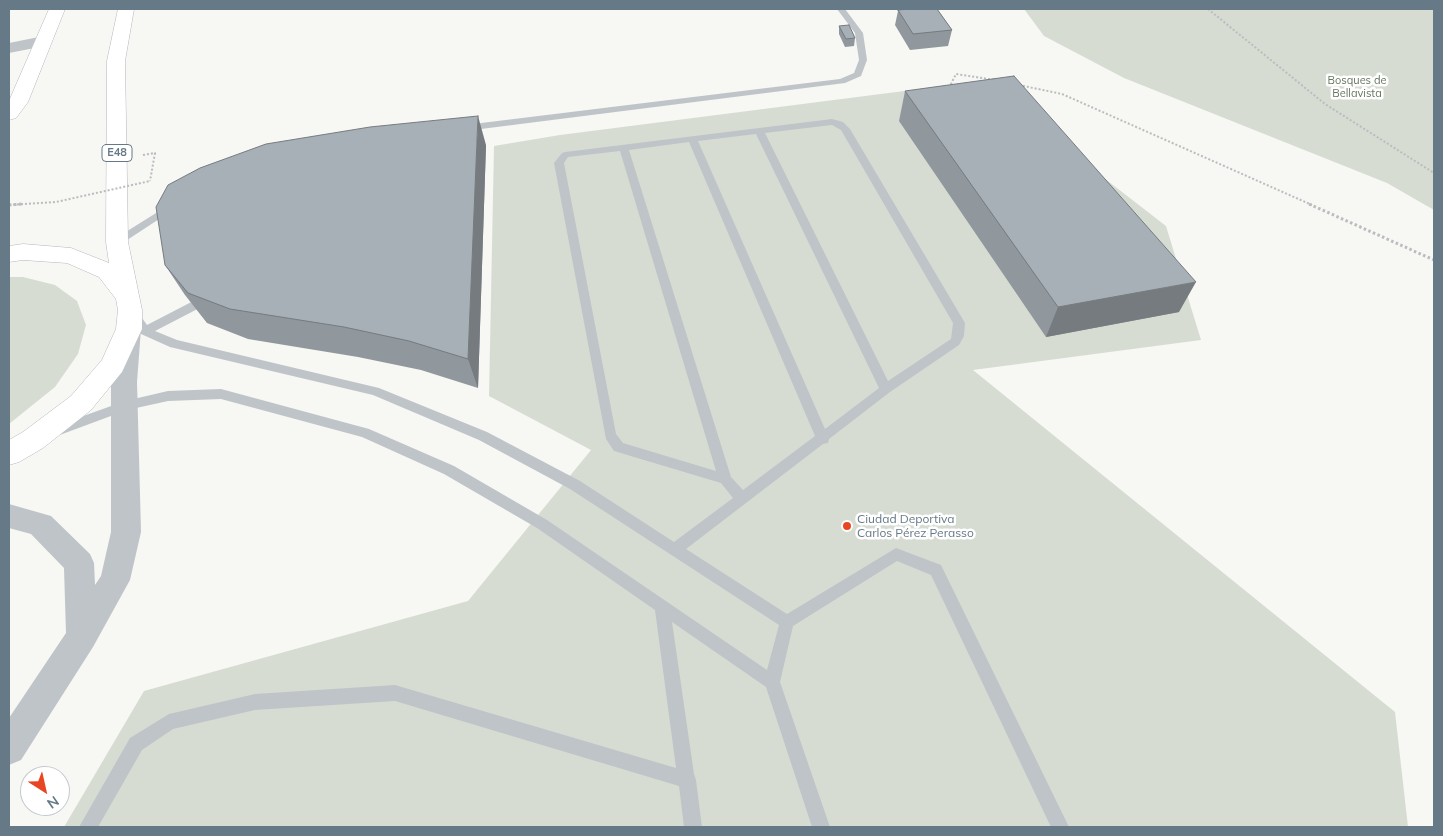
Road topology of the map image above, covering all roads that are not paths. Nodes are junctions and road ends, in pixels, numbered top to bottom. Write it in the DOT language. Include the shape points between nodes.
graph roads {
  1 [pos="57,9"];
  2 [pos="126,9"];
  3 [pos="841,9"];
  4 [pos="44,41"];
  5 [pos="9,48"];
  6 [pos="9,114"];
  7 [pos="453,130"];
  8 [pos="759,131"];
  9 [pos="693,140"];
  10 [pos="624,148"];
  11 [pos="178,202"];
  12 [pos="117,242"];
  13 [pos="9,254"];
  14 [pos="220,292"];
  15 [pos="133,317"];
  16 [pos="886,389"];
  17 [pos="125,406"];
  18 [pos="823,439"];
  19 [pos="17,450"];
  20 [pos="725,479"];
  21 [pos="742,499"];
  22 [pos="9,516"];
  23 [pos="675,550"];
  24 [pos="662,606"];
  25 [pos="787,622"];
  26 [pos="82,636"];
  27 [pos="772,682"];
  28 [pos="9,748"];
  29 [pos="688,780"];
  30 [pos="88,827"];
  31 [pos="693,827"];
  32 [pos="821,827"];
  33 [pos="1060,827"];
  1 -- 4 [label="main road"];
  2 -- 12 [label="main road, E48" via="116,61"];
  3 -- 7 [label="lane" via="859,33 863,60 858,74 842,81"];
  4 -- 5 [label="street"];
  4 -- 6 [label="main road" via="18,102"];
  8 -- 9 [label="lane"];
  8 -- 16 [label="lane"];
  8 -- 16 [label="lane" via="832,122 840,124 959,322 955,342"];
  9 -- 10 [label="lane"];
  9 -- 18 [label="lane"];
  10 -- 20 [label="lane"];
  10 -- 20 [label="lane" via="565,155 559,163 610,435 619,448"];
  11 -- 12 [label="lane"];
  12 -- 15 [label="main road, E48"];
  13 -- 15 [label="main road" via="71,256 107,271"];
  14 -- 15 [label="lane"];
  15 -- 17 [label="street" via="124,382"];
  15 -- 19 [label="main road" via="113,365 81,403"];
  15 -- 23 [label="lane" via="174,344 375,391 483,436 576,485"];
  16 -- 18 [label="lane"];
  17 -- 19 [label="lane"];
  17 -- 24 [label="lane" via="168,396 221,394 365,433 449,470 542,524"];
  17 -- 26 [label="street" via="126,532 115,580"];
  18 -- 21 [label="lane"];
  20 -- 21 [label="lane"];
  21 -- 23 [label="lane"];
  22 -- 26 [label="street" via="40,524 79,563"];
  23 -- 25 [label="lane"];
  24 -- 27 [label="lane"];
  24 -- 29 [label="lane"];
  25 -- 27 [label="lane"];
  25 -- 33 [label="lane" via="896,554 936,570"];
  26 -- 28 [label="street"];
  27 -- 32 [label="lane"];
  29 -- 30 [label="lane" via="395,693 255,702 169,722 136,744"];
  29 -- 31 [label="lane"];
}
